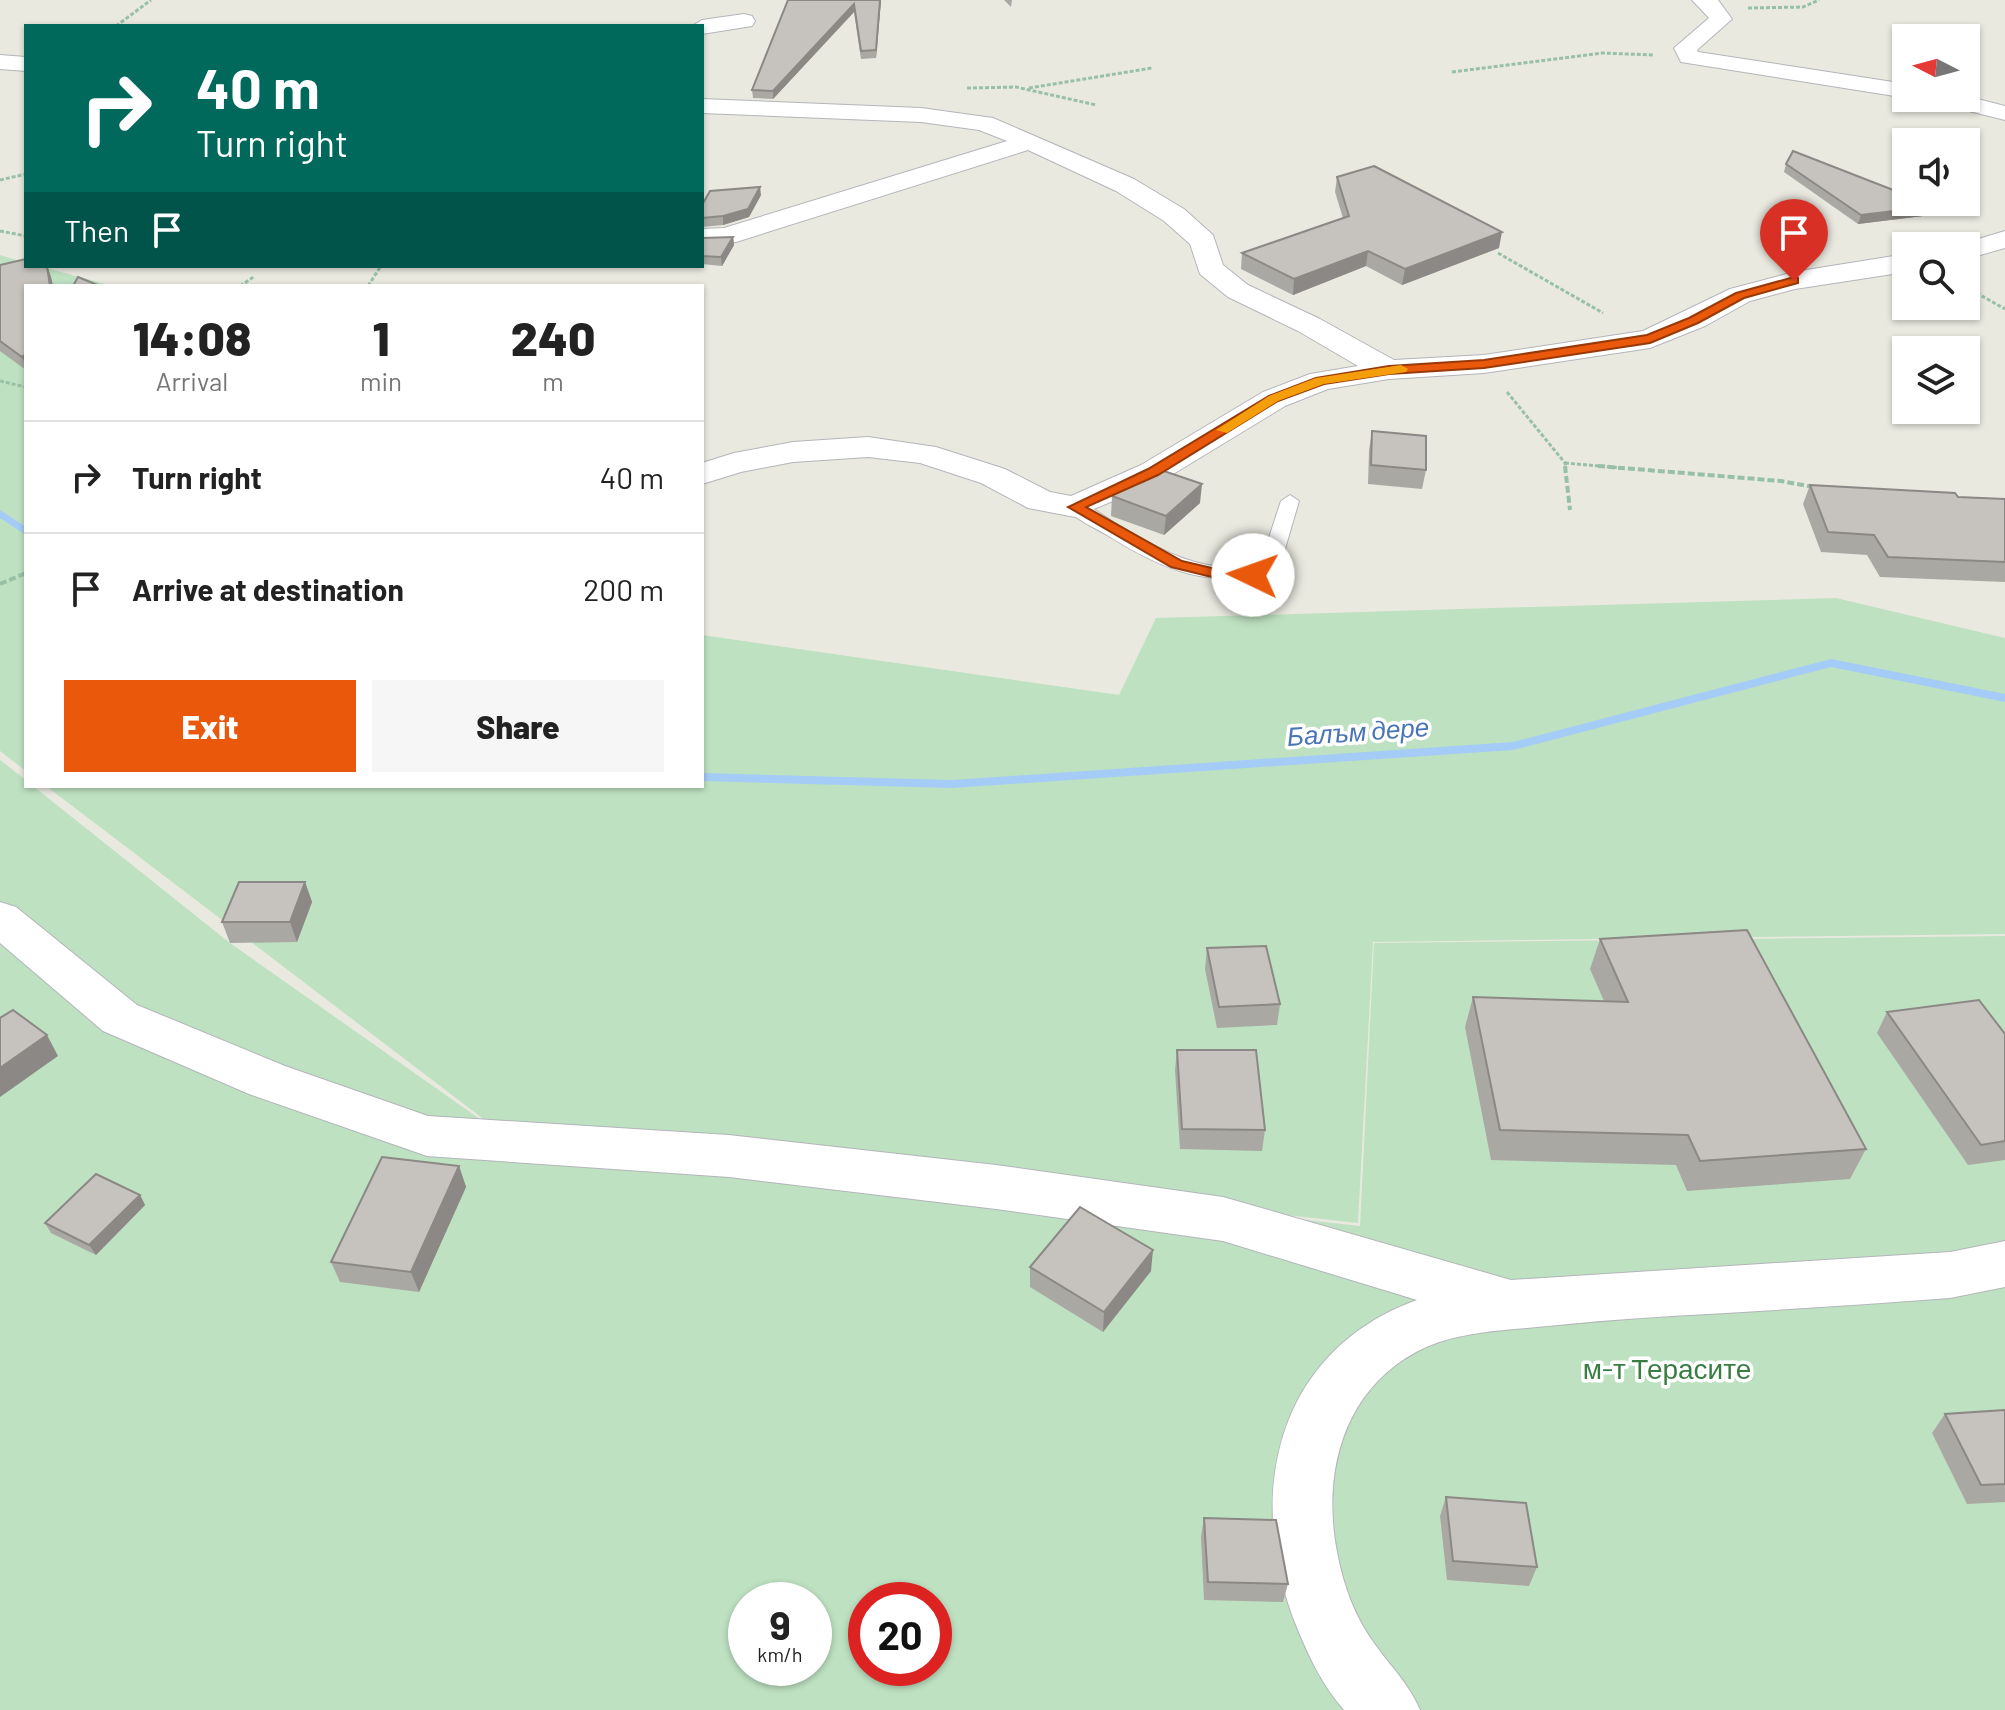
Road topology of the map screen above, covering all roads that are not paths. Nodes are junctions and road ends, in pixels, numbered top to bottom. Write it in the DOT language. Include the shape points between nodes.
graph roads {
  1 [pos="1709,4"];
  2 [pos="744,21"];
  3 [pos="704,27"];
  4 [pos="0,62"];
  5 [pos="24,64"];
  6 [pos="1892,89"];
  7 [pos="704,106"];
  8 [pos="1980,107"];
  9 [pos="2005,113"];
  10 [pos="1029,142"];
  11 [pos="704,237"];
  12 [pos="2005,239"];
  13 [pos="1980,247"];
  14 [pos="1892,265"];
  15 [pos="1389,370"];
  16 [pos="704,473"];
  17 [pos="1290,501"];
  18 [pos="1075,507"];
  19 [pos="0,918"];
  20 [pos="2005,1264"];
  21 [pos="1515,1305"];
  22 [pos="1387,1710"];
  1 -- 6 [label="street" via="1721,19 1685,48 1689,57"];
  2 -- 3 [label="street"];
  4 -- 5 [label="street"];
  7 -- 10 [label="street" via="921,115 984,123"];
  8 -- 9 [label="street"];
  10 -- 11 [label="street" via="726,236"];
  10 -- 15 [label="street" via="1125,185 1174,215 1203,241 1210,268 1238,291"];
  12 -- 13 [label="street"];
  14 -- 15 [label="street" via="1740,295 1650,339 1484,364"];
  15 -- 18 [label="street" via="1321,381 1274,399 1153,472"];
  16 -- 18 [label="street" via="793,452 868,447 924,454 993,476 1040,501"];
  17 -- 18 [label="lane" via="1270,566 1253,575 1177,564"];
  19 -- 21 [label="street" via="120,1018 267,1080 427,1136 729,1156 1223,1219"];
  20 -- 21 [label="street" via="1950,1275"];
  21 -- 22 [label="street" via="1440,1316 1395,1335 1357,1364 1322,1410 1303,1468 1299,1525 1311,1585 1343,1655"];
}
